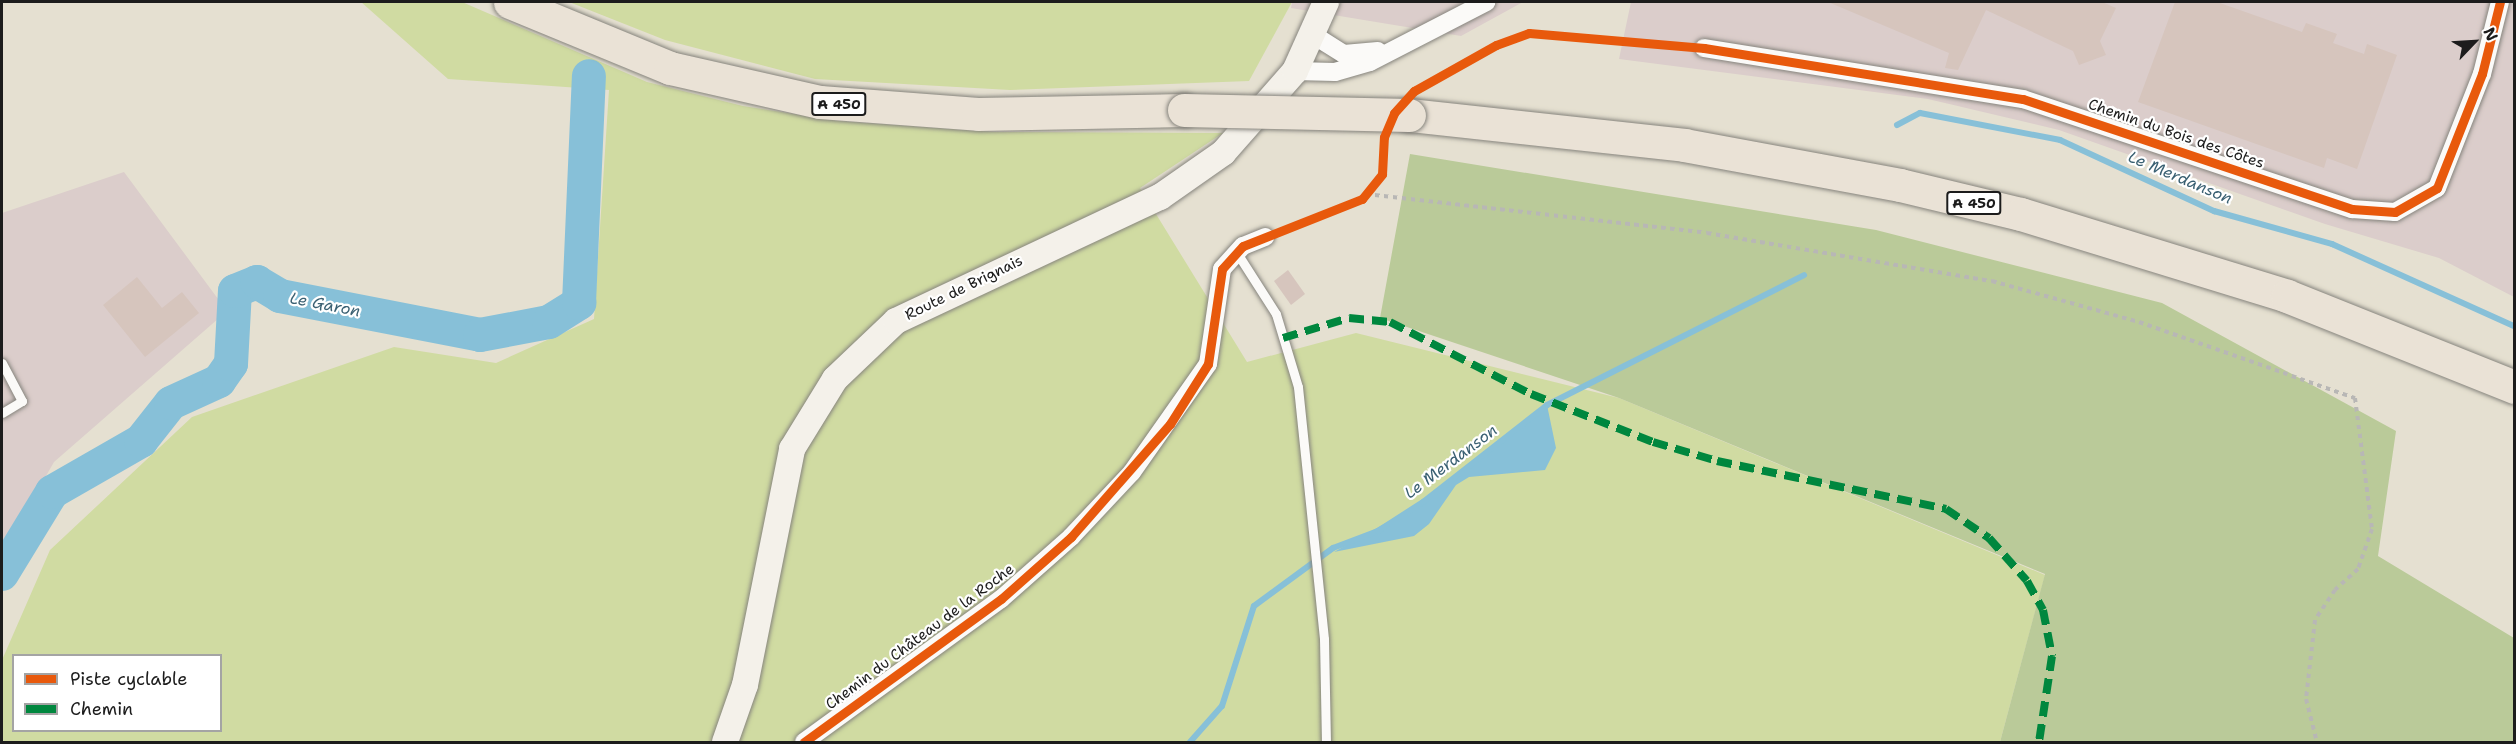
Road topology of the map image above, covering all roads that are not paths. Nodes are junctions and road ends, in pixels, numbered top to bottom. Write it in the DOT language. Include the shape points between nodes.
graph roads {
  1 [pos="510,2"];
  2 [pos="1326,2"];
  3 [pos="1486,2"];
  4 [pos="2500,2"];
  5 [pos="1315,36"];
  6 [pos="1403,46"];
  7 [pos="1704,48"];
  8 [pos="1295,71"];
  9 [pos="1265,237"];
  10 [pos="1237,253"];
  11 [pos="2,363"];
  12 [pos="2514,387"];
  13 [pos="2,413"];
  14 [pos="725,742"];
  15 [pos="804,742"];
  16 [pos="1326,742"];
  1 -- 12 [label="highway, A 450, bridge" via="670,68 820,102 978,114 1184,110 1409,115 1684,145 1890,183 2022,214 2277,292"];
  2 -- 5 [label="street, Route de Brignais"];
  3 -- 6 [label="street"];
  4 -- 7 [label="street, Chemin du Bois des Côtes" via="2482,74 2437,188 2395,212 2352,209 2023,99"];
  5 -- 6 [label="street" via="1344,54"];
  5 -- 8 [label="street, Route de Brignais"];
  6 -- 8 [label="street" via="1335,72"];
  8 -- 14 [label="street, Route de Brignais" via="1223,153 1160,197 896,321 835,379 792,449 745,685"];
  9 -- 10 [label="street, Chemin du Château de la Roche"];
  10 -- 15 [label="street, Chemin du Château de la Roche" via="1222,269 1208,364 1132,472 1071,537 1001,599"];
  10 -- 16 [label="lane" via="1276,314 1298,387 1324,639"];
  11 -- 13 [label="lane" via="22,401"];
}
